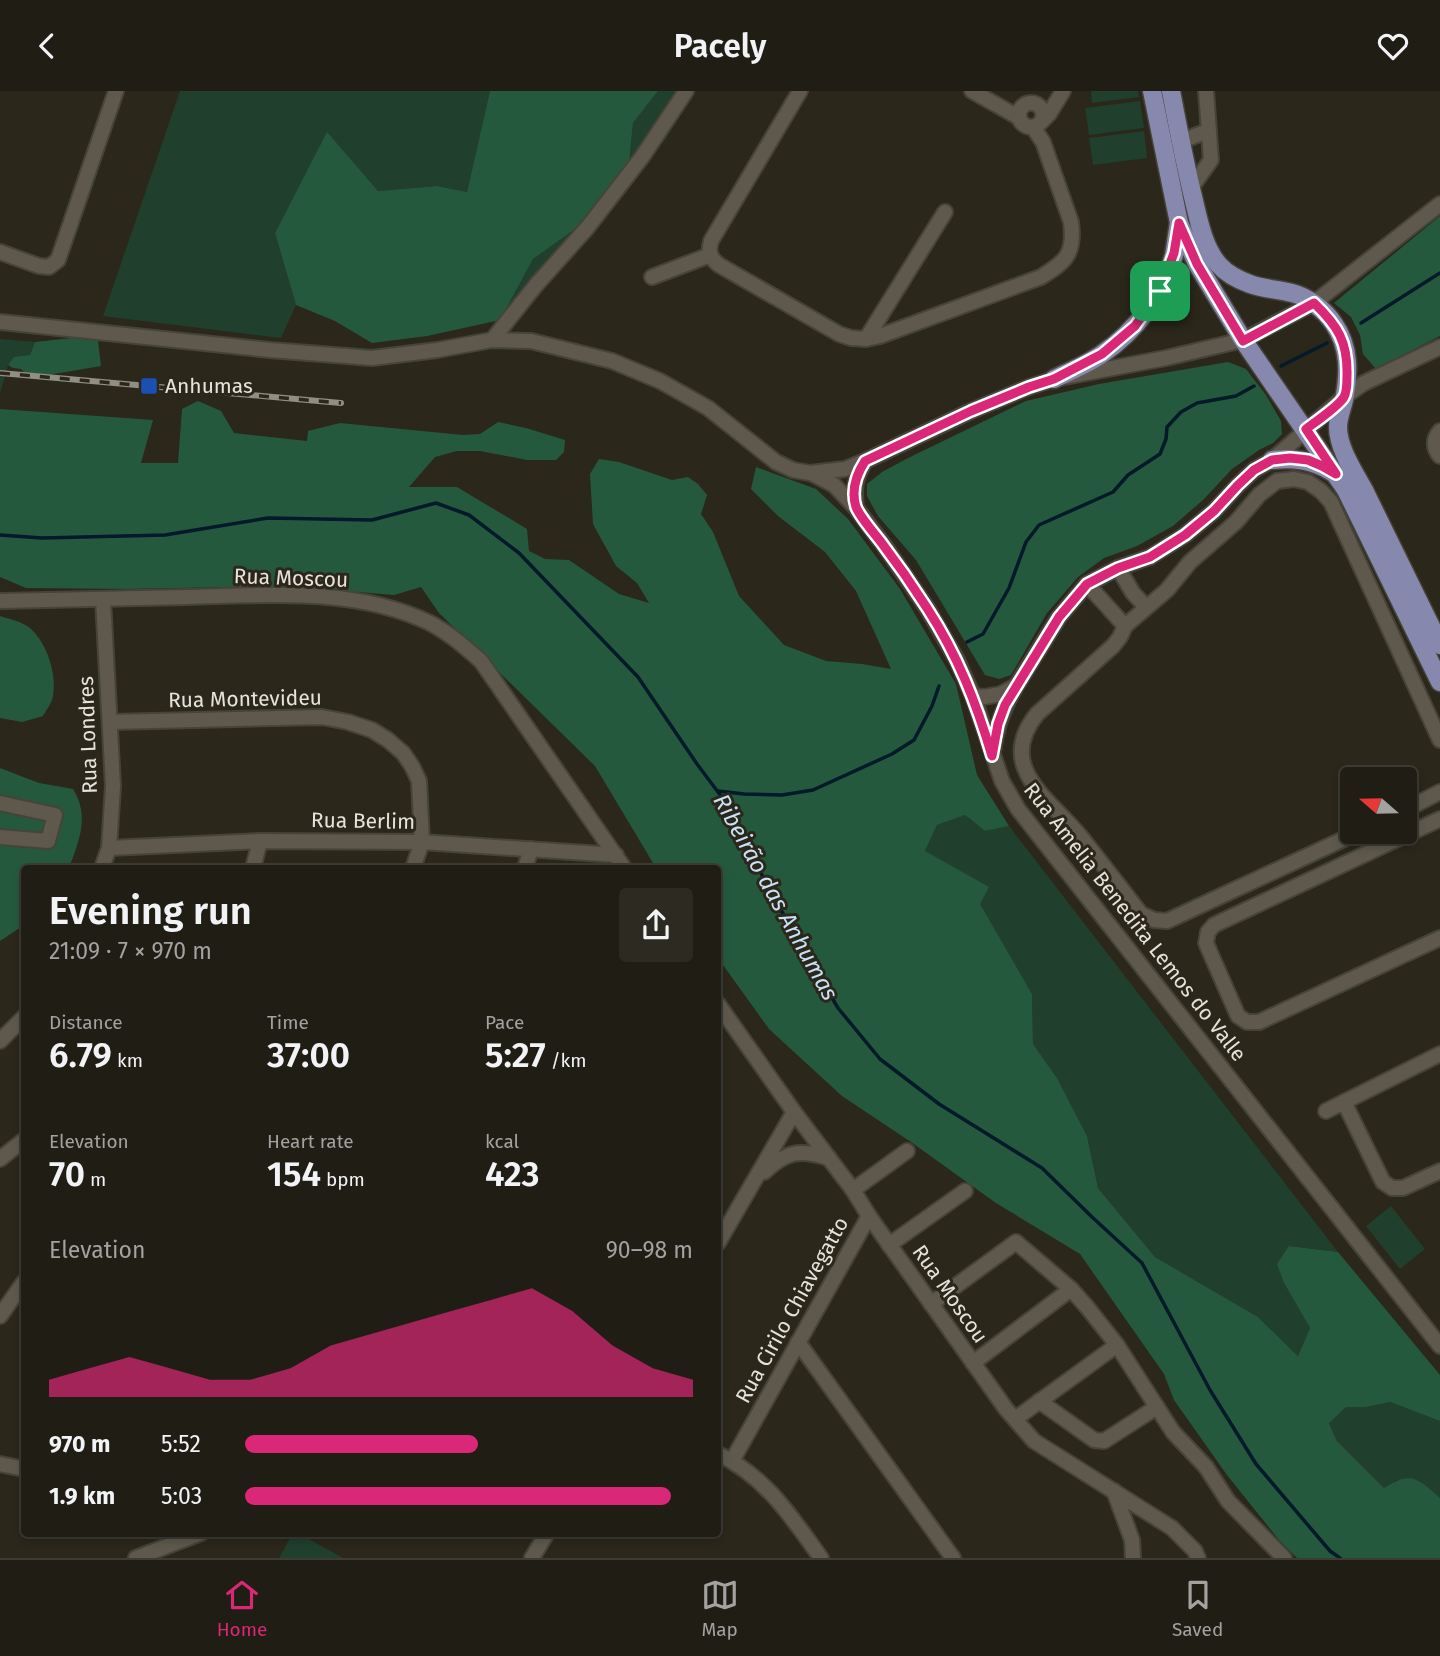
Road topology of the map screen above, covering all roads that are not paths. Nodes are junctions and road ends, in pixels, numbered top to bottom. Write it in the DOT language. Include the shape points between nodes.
graph roads {
  1 [pos="116,91"];
  2 [pos="686,91"];
  3 [pos="800,91"];
  4 [pos="972,91"];
  5 [pos="1044,91"];
  6 [pos="1063,91"];
  7 [pos="1152,91"];
  8 [pos="1171,91"];
  9 [pos="1206,91"];
  10 [pos="1029,102"];
  11 [pos="1018,117"];
  12 [pos="1036,125"];
  13 [pos="1208,131"];
  14 [pos="1181,141"];
  15 [pos="1191,188"];
  16 [pos="1440,204"];
  17 [pos="945,212"];
  18 [pos="1179,223"];
  19 [pos="0,252"];
  20 [pos="710,255"];
  21 [pos="652,277"];
  22 [pos="1314,303"];
  23 [pos="0,322"];
  24 [pos="492,339"];
  25 [pos="866,339"];
  26 [pos="1243,341"];
  27 [pos="1440,347"];
  28 [pos="1054,379"];
  29 [pos="1344,397"];
  30 [pos="1306,429"];
  31 [pos="1440,431"];
  32 [pos="1440,457"];
  33 [pos="1272,460"];
  34 [pos="865,461"];
  35 [pos="810,473"];
  36 [pos="1336,474"];
  37 [pos="856,508"];
  38 [pos="1118,568"];
  39 [pos="1087,584"];
  40 [pos="103,599"];
  41 [pos="0,601"];
  42 [pos="1146,607"];
  43 [pos="1125,626"];
  44 [pos="1440,645"];
  45 [pos="1440,683"];
  46 [pos="1016,686"];
  47 [pos="973,696"];
  48 [pos="111,722"];
  49 [pos="1440,740"];
  50 [pos="992,756"];
  51 [pos="1440,792"];
  52 [pos="0,803"];
  53 [pos="1418,803"];
  54 [pos="1440,819"];
  55 [pos="0,837"];
  56 [pos="260,841"];
  57 [pos="1340,841"];
  58 [pos="422,842"];
  59 [pos="109,848"];
  60 [pos="531,849"];
  61 [pos="616,855"];
  62 [pos="103,865"];
  63 [pos="254,865"];
  64 [pos="414,865"];
  65 [pos="526,865"];
  66 [pos="622,865"];
  67 [pos="1440,938"];
  68 [pos="721,1008"];
  69 [pos="21,1020"];
  70 [pos="0,1041"];
  71 [pos="1440,1054"];
  72 [pos="1344,1102"];
  73 [pos="1326,1111"];
  74 [pos="794,1112"];
  75 [pos="21,1142"];
  76 [pos="906,1151"];
  77 [pos="829,1158"];
  78 [pos="0,1159"];
  79 [pos="1440,1171"];
  80 [pos="755,1180"];
  81 [pos="853,1189"];
  82 [pos="965,1191"];
  83 [pos="869,1216"];
  84 [pos="721,1238"];
  85 [pos="889,1245"];
  86 [pos="21,1286"];
  87 [pos="1071,1289"];
  88 [pos="931,1304"];
  89 [pos="0,1316"];
  90 [pos="798,1342"];
  91 [pos="1117,1345"];
  92 [pos="1440,1346"];
  93 [pos="973,1363"];
  94 [pos="1039,1401"];
  95 [pos="1157,1407"];
  96 [pos="1015,1419"];
  97 [pos="721,1456"];
  98 [pos="732,1461"];
  99 [pos="0,1464"];
  100 [pos="21,1468"];
  101 [pos="1114,1491"];
  102 [pos="191,1537"];
  103 [pos="545,1537"];
  104 [pos="136,1558"];
  105 [pos="532,1558"];
  106 [pos="821,1558"];
  107 [pos="953,1558"];
  108 [pos="1133,1558"];
  109 [pos="1198,1558"];
  110 [pos="1284,1558"];
  1 -- 19 [label="street" via="58,260 49,267 39,266"];
  2 -- 24 [label="street" via="619,187"];
  3 -- 20 [label="street" via="711,241"];
  4 -- 11 [label="street"];
  5 -- 10 [label="street"];
  6 -- 12 [label="street"];
  7 -- 18 [label="main road"];
  8 -- 14 [label="main road"];
  9 -- 13 [label="street"];
  10 -- 11 [label="street" via="1021,106"];
  10 -- 12 [label="street" via="1041,108 1043,116"];
  11 -- 12 [label="street" via="1024,125"];
  12 -- 25 [label="street" via="1071,222 1072,247 1065,260 1041,277"];
  13 -- 14 [label="street"];
  13 -- 15 [label="street" via="1211,160"];
  14 -- 15 [label="main road"];
  15 -- 22 [label="main road" via="1210,252 1220,266 1251,285 1291,292"];
  16 -- 22 [label="street"];
  17 -- 25 [label="street"];
  18 -- 26 [label="main road" via="1197,264"];
  18 -- 28 [label="main road" via="1160,291 1135,326 1102,354"];
  20 -- 21 [label="street"];
  20 -- 25 [label="street" via="719,265 839,334"];
  22 -- 26 [label="street"];
  22 -- 29 [label="main road" via="1334,323 1342,339 1348,359"];
  23 -- 24 [label="street" via="372,358"];
  24 -- 35 [label="street" via="531,341 612,361 660,381 708,408 776,463"];
  26 -- 28 [label="street"];
  26 -- 30 [label="main road"];
  27 -- 29 [label="street"];
  28 -- 34 [label="street" via="971,411"];
  29 -- 30 [label="street"];
  29 -- 44 [label="main road" via="1338,427 1342,445"];
  30 -- 33 [label="street"];
  30 -- 36 [label="main road"];
  31 -- 32 [label="street" via="1434,442"];
  33 -- 36 [label="main road" via="1308,460"];
  33 -- 38 [label="street" via="1254,470 1185,535 1150,557"];
  34 -- 35 [label="street" via="845,469"];
  34 -- 37 [label="street" via="854,489"];
  35 -- 37 [label="street, Rua Amelia Benedita Lemos do Valle" via="834,485"];
  36 -- 45 [label="main road"];
  37 -- 47 [label="street, Rua Amelia Benedita Lemos do Valle" via="927,608"];
  38 -- 39 [label="street"];
  38 -- 42 [label="street"];
  39 -- 43 [label="street"];
  39 -- 46 [label="street" via="1059,617"];
  40 -- 41 [label="street, Rua Moscou"];
  40 -- 48 [label="street, Rua Londres"];
  40 -- 61 [label="street, Rua Moscou" via="299,595 371,603 430,623 481,661"];
  42 -- 43 [label="street"];
  42 -- 49 [label="street" via="1277,481 1308,482 1331,502"];
  43 -- 57 [label="street" via="1113,646 1030,722 1022,754 1031,783 1078,833 1142,914 1154,921 1167,921"];
  46 -- 47 [label="street" via="1001,694"];
  46 -- 50 [label="street" via="998,724"];
  47 -- 50 [label="street, Rua Amelia Benedita Lemos do Valle"];
  48 -- 58 [label="street, Rua Montevideu" via="322,717 372,730 402,753 419,781"];
  48 -- 59 [label="street, Rua Londres"];
  50 -- 92 [label="street, Rua Amelia Benedita Lemos do Valle" via="1018,809"];
  51 -- 53 [label="street"];
  52 -- 55 [label="street" via="55,815 48,841"];
  54 -- 67 [label="street" via="1214,925 1206,943 1238,1016 1259,1023"];
  56 -- 58 [label="street, Rua Berlim"];
  56 -- 59 [label="street, Rua Berlim"];
  56 -- 63 [label="street"];
  58 -- 60 [label="street, Rua Berlim"];
  58 -- 64 [label="street"];
  59 -- 62 [label="street, Rua Londres"];
  60 -- 61 [label="street, Rua Berlim"];
  60 -- 65 [label="street"];
  61 -- 66 [label="street, Rua Moscou"];
  68 -- 74 [label="street, Rua Moscou"];
  69 -- 70 [label="street"];
  71 -- 72 [label="street"];
  72 -- 73 [label="street"];
  72 -- 79 [label="street" via="1383,1182 1403,1188"];
  74 -- 77 [label="street, Rua Moscou"];
  74 -- 80 [label="street"];
  75 -- 78 [label="street"];
  76 -- 81 [label="street"];
  77 -- 80 [label="street" via="796,1152 776,1161"];
  77 -- 81 [label="street, Rua Moscou"];
  80 -- 84 [label="street"];
  81 -- 83 [label="street, Rua Moscou"];
  82 -- 85 [label="street"];
  83 -- 85 [label="street, Rua Moscou"];
  83 -- 90 [label="street, Rua Cirilo Chiavegatto"];
  85 -- 88 [label="street, Rua Moscou"];
  86 -- 89 [label="street"];
  87 -- 88 [label="street" via="1016,1242"];
  87 -- 91 [label="street"];
  87 -- 93 [label="street"];
  88 -- 93 [label="street, Rua Moscou"];
  90 -- 98 [label="street, Rua Cirilo Chiavegatto"];
  90 -- 107 [label="street"];
  91 -- 94 [label="street"];
  91 -- 95 [label="street"];
  93 -- 96 [label="street, Rua Moscou"];
  94 -- 95 [label="street" via="1094,1440 1104,1441"];
  94 -- 96 [label="street"];
  95 -- 110 [label="street" via="1228,1501"];
  96 -- 101 [label="street, Rua Moscou" via="1034,1441"];
  97 -- 98 [label="street"];
  98 -- 106 [label="street" via="766,1486"];
  99 -- 100 [label="street"];
  101 -- 108 [label="street" via="1132,1540"];
  101 -- 109 [label="street, Rua Moscou" via="1172,1528"];
  102 -- 104 [label="street"];
  103 -- 105 [label="street"];
}
